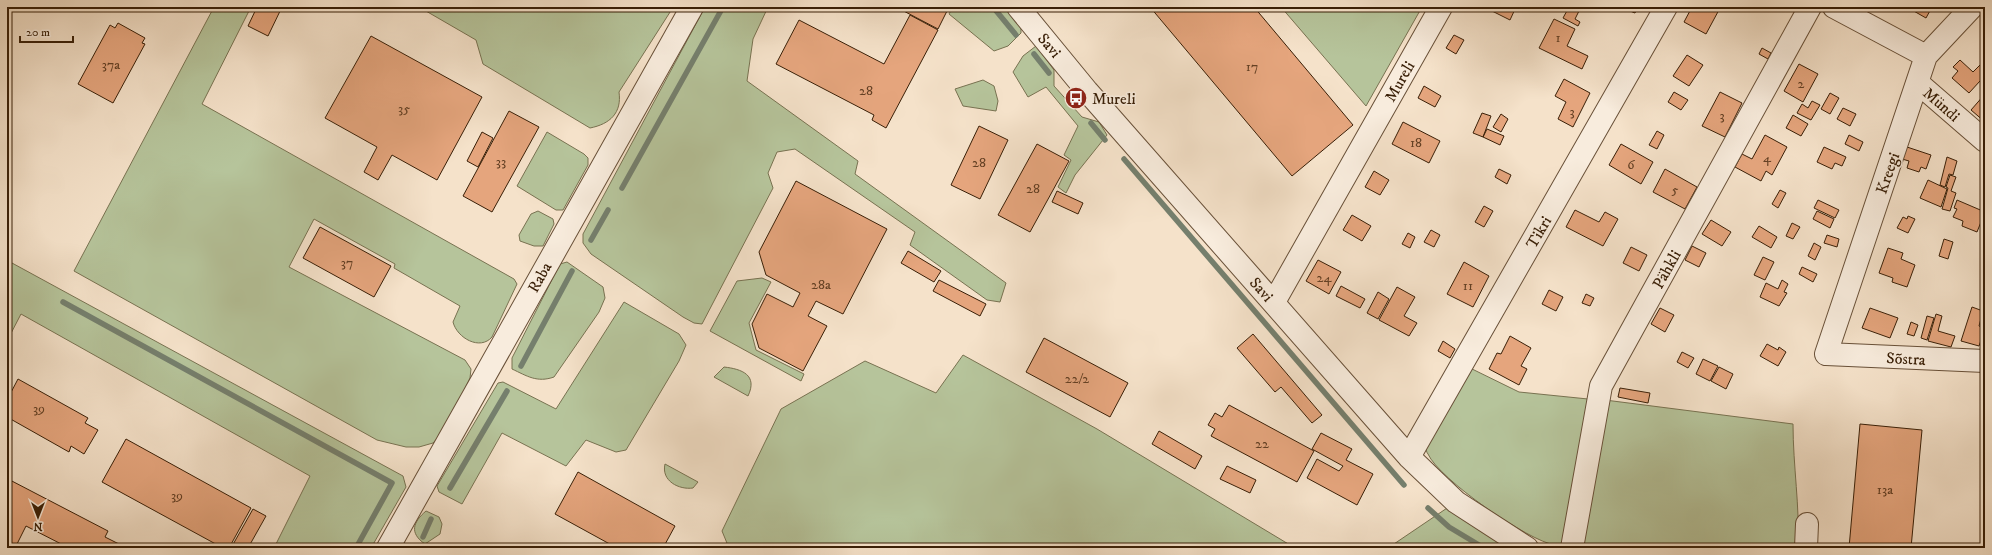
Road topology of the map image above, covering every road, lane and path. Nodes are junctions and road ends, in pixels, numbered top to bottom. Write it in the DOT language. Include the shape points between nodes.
graph roads {
  1 [pos="692,7"];
  2 [pos="1018,7"];
  3 [pos="1441,7"];
  4 [pos="1666,7"];
  5 [pos="1810,7"];
  6 [pos="1834,7"];
  7 [pos="1972,7"];
  8 [pos="1926,56"];
  9 [pos="1918,83"];
  10 [pos="1985,141"];
  11 [pos="1274,302"];
  12 [pos="1826,354"];
  13 [pos="1985,361"];
  14 [pos="1409,457"];
  15 [pos="1807,524"];
  16 [pos="388,548"];
  17 [pos="1528,548"];
  18 [pos="1572,548"];
  19 [pos="1806,548"];
  1 -- 16 [label="street, Raba"];
  2 -- 11 [label="street, Savi" via="1087,91"];
  3 -- 11 [label="street, Mureli"];
  4 -- 14 [label="street, Tikri"];
  5 -- 18 [label="street, Pähkli" via="1601,386"];
  6 -- 8 [label="street"];
  7 -- 8 [label="street, Kreegi"];
  8 -- 9 [label="street, Kreegi"];
  9 -- 10 [label="street, Mündi"];
  9 -- 12 [label="street, Kreegi"];
  11 -- 14 [label="street, Savi"];
  12 -- 13 [label="street, Sõstra"];
  14 -- 17 [label="street, Savi" via="1456,502"];
  15 -- 19 [label="street"];
}
